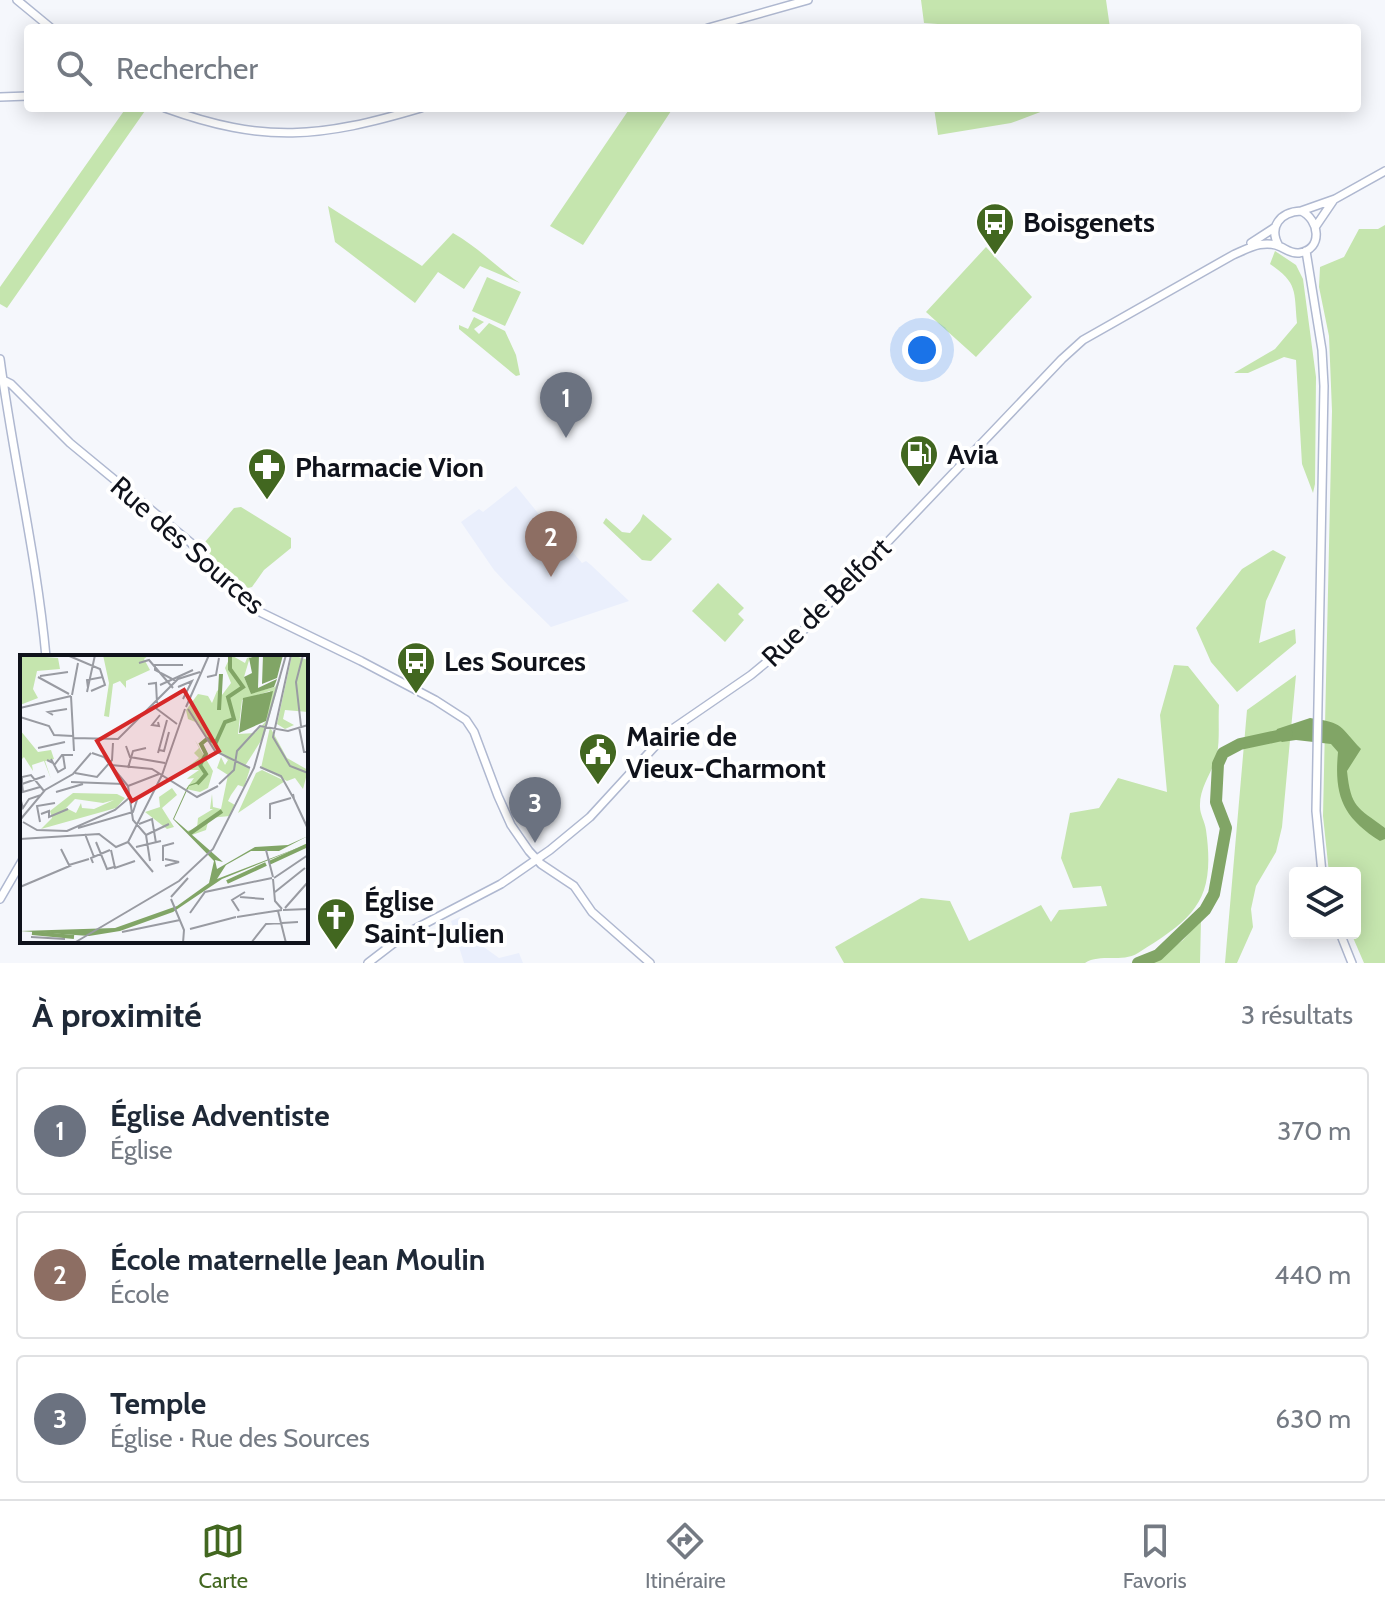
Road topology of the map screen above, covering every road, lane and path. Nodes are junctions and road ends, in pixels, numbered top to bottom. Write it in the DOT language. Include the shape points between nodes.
graph roads {
  1 [pos="17,0"];
  2 [pos="808,0"];
  3 [pos="46,24"];
  4 [pos="722,24"];
  5 [pos="24,96"];
  6 [pos="0,97"];
  7 [pos="178,112"];
  8 [pos="406,112"];
  9 [pos="1385,171"];
  10 [pos="1335,199"];
  11 [pos="1301,211"];
  12 [pos="1316,226"];
  13 [pos="1274,228"];
  14 [pos="1279,246"];
  15 [pos="1306,251"];
  16 [pos="1233,255"];
  17 [pos="0,359"];
  18 [pos="3,380"];
  19 [pos="46,655"];
  20 [pos="536,860"];
  21 [pos="20,864"];
  22 [pos="1321,867"];
  23 [pos="0,899"];
  24 [pos="1342,939"];
  25 [pos="368,963"];
  26 [pos="650,963"];
  27 [pos="1352,963"];
  1 -- 3 [label="main road"];
  2 -- 4 [label="main road"];
  5 -- 6 [label="main road"];
  7 -- 8 [label="main road" via="229,128 284,134 351,127"];
  9 -- 10 [label="main road"];
  10 -- 11 [label="main road"];
  10 -- 12 [label="main road"];
  11 -- 12 [label="main road"];
  11 -- 13 [label="main road" via="1286,213"];
  12 -- 15 [label="main road" via="1315,241"];
  13 -- 14 [label="main road"];
  13 -- 16 [label="main road"];
  14 -- 15 [label="main road" via="1291,253"];
  14 -- 16 [label="main road" via="1255,245"];
  15 -- 22 [label="main road" via="1324,386 1316,756"];
  16 -- 20 [label="main road, Rue de Belfort" via="1072,349 790,643 668,732 590,817"];
  17 -- 18 [label="main road"];
  18 -- 19 [label="main road"];
  18 -- 20 [label="main road, Rue des Sources" via="70,443 181,533 248,604 466,720 511,825"];
  20 -- 25 [label="main road, Rue de Belfort" via="407,933"];
  20 -- 26 [label="main road" via="569,880 592,912"];
  21 -- 23 [label="main road"];
  24 -- 27 [label="main road"];
}
